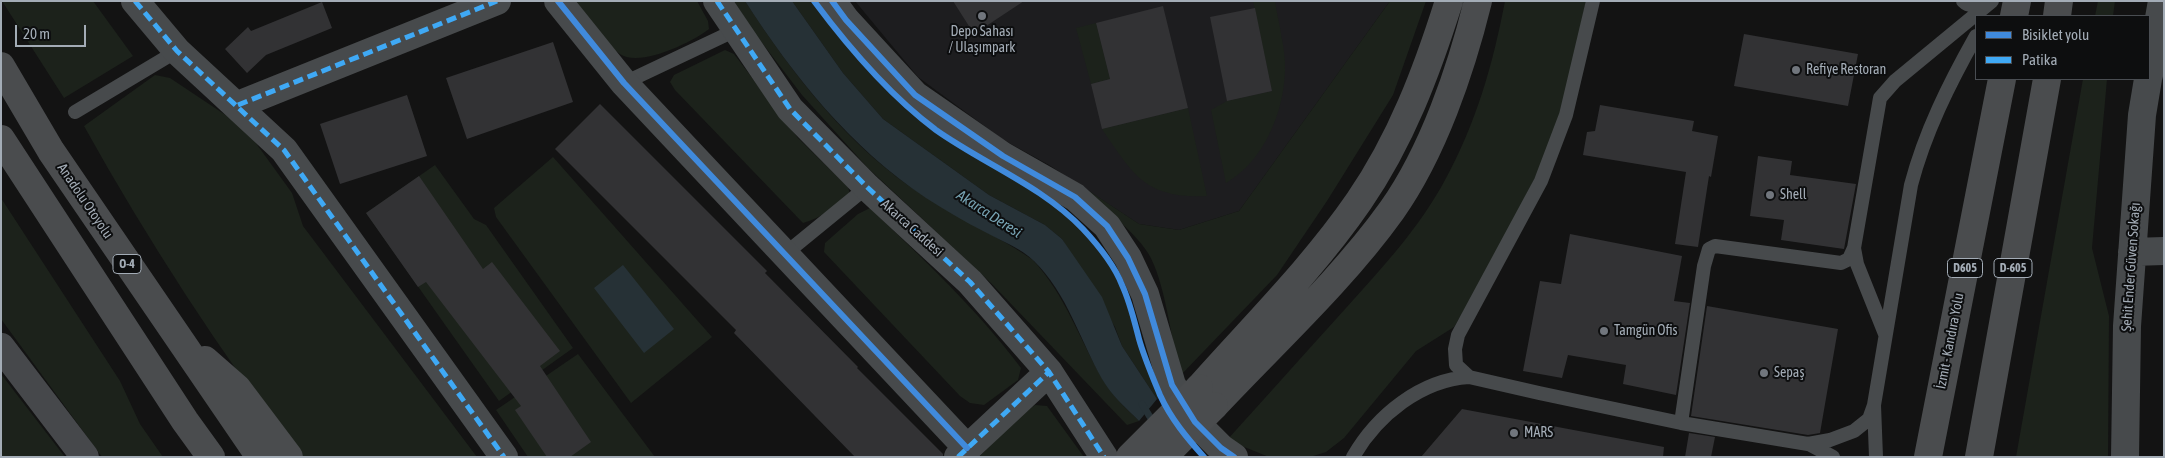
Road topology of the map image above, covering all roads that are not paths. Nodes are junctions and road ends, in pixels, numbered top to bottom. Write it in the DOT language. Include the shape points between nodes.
graph roads {
  1 [pos="135,1"];
  2 [pos="497,1"];
  3 [pos="558,1"];
  4 [pos="717,1"];
  5 [pos="832,1"];
  6 [pos="1449,1"];
  7 [pos="1478,1"];
  8 [pos="1593,1"];
  9 [pos="1963,1"];
  10 [pos="1986,1"];
  11 [pos="1992,1"];
  12 [pos="1996,1"];
  13 [pos="2017,1"];
  14 [pos="2059,1"];
  15 [pos="2162,2"];
  16 [pos="1988,15"];
  17 [pos="2014,15"];
  18 [pos="2057,15"];
  19 [pos="736,30"];
  20 [pos="1975,38"];
  21 [pos="176,51"];
  22 [pos="1,66"];
  23 [pos="2150,66"];
  24 [pos="2002,80"];
  25 [pos="2047,80"];
  26 [pos="2148,80"];
  27 [pos="624,83"];
  28 [pos="238,105"];
  29 [pos="75,112"];
  30 [pos="1,139"];
  31 [pos="866,187"];
  32 [pos="1854,248"];
  33 [pos="2164,251"];
  34 [pos="2132,252"];
  35 [pos="785,254"];
  36 [pos="176,335"];
  37 [pos="1886,336"];
  38 [pos="1,347"];
  39 [pos="1049,372"];
  40 [pos="1469,377"];
  41 [pos="1206,397"];
  42 [pos="1874,406"];
  43 [pos="1681,423"];
  44 [pos="1808,444"];
  45 [pos="963,452"];
  46 [pos="85,457"];
  47 [pos="211,457"];
  48 [pos="260,457"];
  49 [pos="289,457"];
  50 [pos="504,457"];
  51 [pos="1104,457"];
  52 [pos="1130,457"];
  53 [pos="1163,457"];
  54 [pos="1175,457"];
  55 [pos="1234,457"];
  56 [pos="1353,457"];
  57 [pos="1833,457"];
  58 [pos="1876,457"];
  59 [pos="1928,457"];
  60 [pos="1979,457"];
  61 [pos="2125,457"];
  1 -- 21 [label="street"];
  2 -- 28 [label="street"];
  3 -- 27 [label="street"];
  4 -- 19 [label="street, Akarca Caddesi"];
  5 -- 55 [label="street" via="914,95 1003,156 1075,197 1107,226 1128,258 1145,294 1172,385 1195,422"];
  6 -- 41 [label="highway" via="1410,110 1359,201"];
  7 -- 41 [label="highway" via="1452,90 1426,151 1392,210 1339,274"];
  8 -- 40 [label="lane" via="1566,115 1541,181 1458,335 1456,365"];
  9 -- 10 [label="lane" via="1974,6"];
  11 -- 32 [label="lane" via="1902,74 1880,98"];
  12 -- 16 [label="lane"];
  13 -- 17 [label="highway"];
  14 -- 18 [label="highway"];
  15 -- 23 [label="street, Şehit Ender Güven Sokağı"];
  19 -- 27 [label="lane"];
  19 -- 31 [label="street, Akarca Caddesi" via="790,109"];
  20 -- 37 [label="lane" via="1946,90 1917,164 1909,194"];
  21 -- 28 [label="street"];
  21 -- 29 [label="lane"];
  22 -- 36 [label="highway, Anadolu Otoyolu / O-4" via="51,151"];
  24 -- 59 [label="highway, İzmit - Kandıra Yolu / D605"];
  25 -- 60 [label="highway, D-605"];
  26 -- 34 [label="street, Şehit Ender Güven Sokağı"];
  27 -- 35 [label="street"];
  28 -- 50 [label="street" via="284,150"];
  30 -- 47 [label="highway"];
  31 -- 35 [label="lane"];
  31 -- 39 [label="street, Akarca Caddesi" via="970,282"];
  32 -- 37 [label="lane" via="1857,264"];
  32 -- 43 [label="lane" via="1848,260 1841,263 1716,246 1709,249"];
  33 -- 34 [label="street"];
  34 -- 61 [label="street, Şehit Ender Güven Sokağı"];
  35 -- 45 [label="street"];
  36 -- 48 [label="highway, Anadolu Otoyolu / O-4"];
  36 -- 49 [label="highway" via="237,388"];
  37 -- 42 [label="lane"];
  38 -- 46 [label="street"];
  39 -- 45 [label="street"];
  39 -- 51 [label="street, Akarca Caddesi"];
  40 -- 43 [label="lane"];
  40 -- 56 [label="lane" via="1445,379 1410,397 1360,444"];
  41 -- 52 [label="highway, bridge"];
  41 -- 53 [label="highway, bridge"];
  41 -- 54 [label="highway, bridge"];
  42 -- 44 [label="lane" via="1868,419 1854,431"];
  42 -- 58 [label="lane"];
  43 -- 44 [label="lane"];
  44 -- 57 [label="lane"];
}
